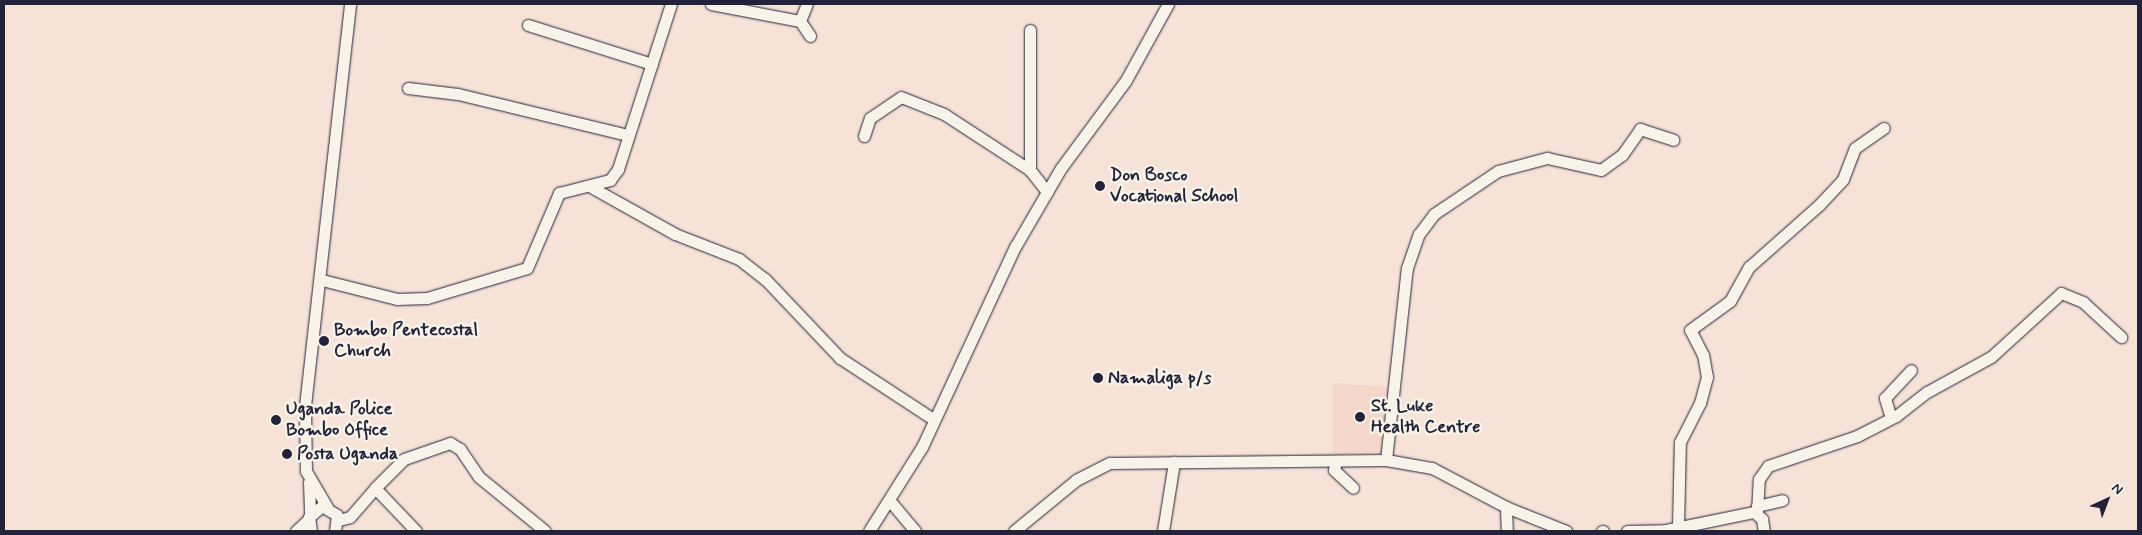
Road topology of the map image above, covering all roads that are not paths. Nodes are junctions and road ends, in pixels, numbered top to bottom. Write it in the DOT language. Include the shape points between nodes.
graph roads {
  1 [pos="350,4"];
  2 [pos="671,4"];
  3 [pos="711,4"];
  4 [pos="807,4"];
  5 [pos="1168,4"];
  6 [pos="800,21"];
  7 [pos="528,25"];
  8 [pos="1030,30"];
  9 [pos="810,36"];
  10 [pos="652,64"];
  11 [pos="408,88"];
  12 [pos="1884,128"];
  13 [pos="628,135"];
  14 [pos="864,136"];
  15 [pos="1673,140"];
  16 [pos="1030,170"];
  17 [pos="591,188"];
  18 [pos="1046,192"];
  19 [pos="322,280"];
  20 [pos="2122,337"];
  21 [pos="1911,370"];
  22 [pos="1891,418"];
  23 [pos="932,419"];
  24 [pos="1386,460"];
  25 [pos="1336,461"];
  26 [pos="1174,462"];
  27 [pos="309,482"];
  28 [pos="375,488"];
  29 [pos="1353,488"];
  30 [pos="1782,500"];
  31 [pos="890,501"];
  32 [pos="327,506"];
  33 [pos="1506,507"];
  34 [pos="1757,510"];
  35 [pos="310,522"];
  36 [pos="340,527"];
  37 [pos="1678,527"];
  38 [pos="296,531"];
  39 [pos="416,531"];
  40 [pos="545,531"];
  41 [pos="869,531"];
  42 [pos="915,531"];
  43 [pos="1014,531"];
  44 [pos="1163,531"];
  45 [pos="1507,531"];
  46 [pos="1566,531"];
  47 [pos="1627,531"];
  48 [pos="1764,531"];
  1 -- 19 [label="street"];
  2 -- 10 [label="street"];
  3 -- 6 [label="street"];
  4 -- 6 [label="street"];
  5 -- 18 [label="street" via="1126,80"];
  6 -- 9 [label="street"];
  7 -- 10 [label="street"];
  8 -- 16 [label="street"];
  10 -- 13 [label="street"];
  11 -- 13 [label="street" via="458,94"];
  12 -- 37 [label="street" via="1855,148 1843,179 1782,240 1749,266 1730,301 1690,330 1703,355 1707,377 1700,403 1678,448"];
  13 -- 17 [label="street" via="615,175"];
  14 -- 16 [label="street" via="870,118 902,96 944,114"];
  15 -- 24 [label="street" via="1640,129 1622,155 1601,170 1547,158 1498,171 1434,214 1419,234 1407,268"];
  16 -- 18 [label="street"];
  17 -- 19 [label="street" via="559,193 532,260 514,275 427,298 397,299"];
  17 -- 23 [label="street" via="675,234 739,259 765,279 840,358"];
  18 -- 23 [label="street"];
  19 -- 27 [label="street" via="305,406 303,450"];
  20 -- 22 [label="street" via="2090,308 2061,293 1991,358 1927,392"];
  21 -- 22 [label="street" via="1885,398"];
  22 -- 34 [label="street" via="1857,436 1768,466 1759,479"];
  23 -- 31 [label="street" via="922,447"];
  24 -- 25 [label="street"];
  24 -- 33 [label="street" via="1432,468"];
  25 -- 26 [label="street"];
  25 -- 29 [label="street" via="1334,470"];
  26 -- 43 [label="street" via="1123,460 1098,466"];
  26 -- 44 [label="street"];
  27 -- 32 [label="street"];
  27 -- 35 [label="street"];
  28 -- 36 [label="street"];
  28 -- 39 [label="street"];
  28 -- 40 [label="street" via="404,458 450,443 460,449 479,477"];
  30 -- 34 [label="street"];
  31 -- 41 [label="street"];
  31 -- 42 [label="street"];
  32 -- 35 [label="street"];
  32 -- 36 [label="street"];
  33 -- 45 [label="street"];
  33 -- 46 [label="street"];
  34 -- 37 [label="street"];
  34 -- 48 [label="street"];
  35 -- 38 [label="street"];
  37 -- 47 [label="street"];
}
